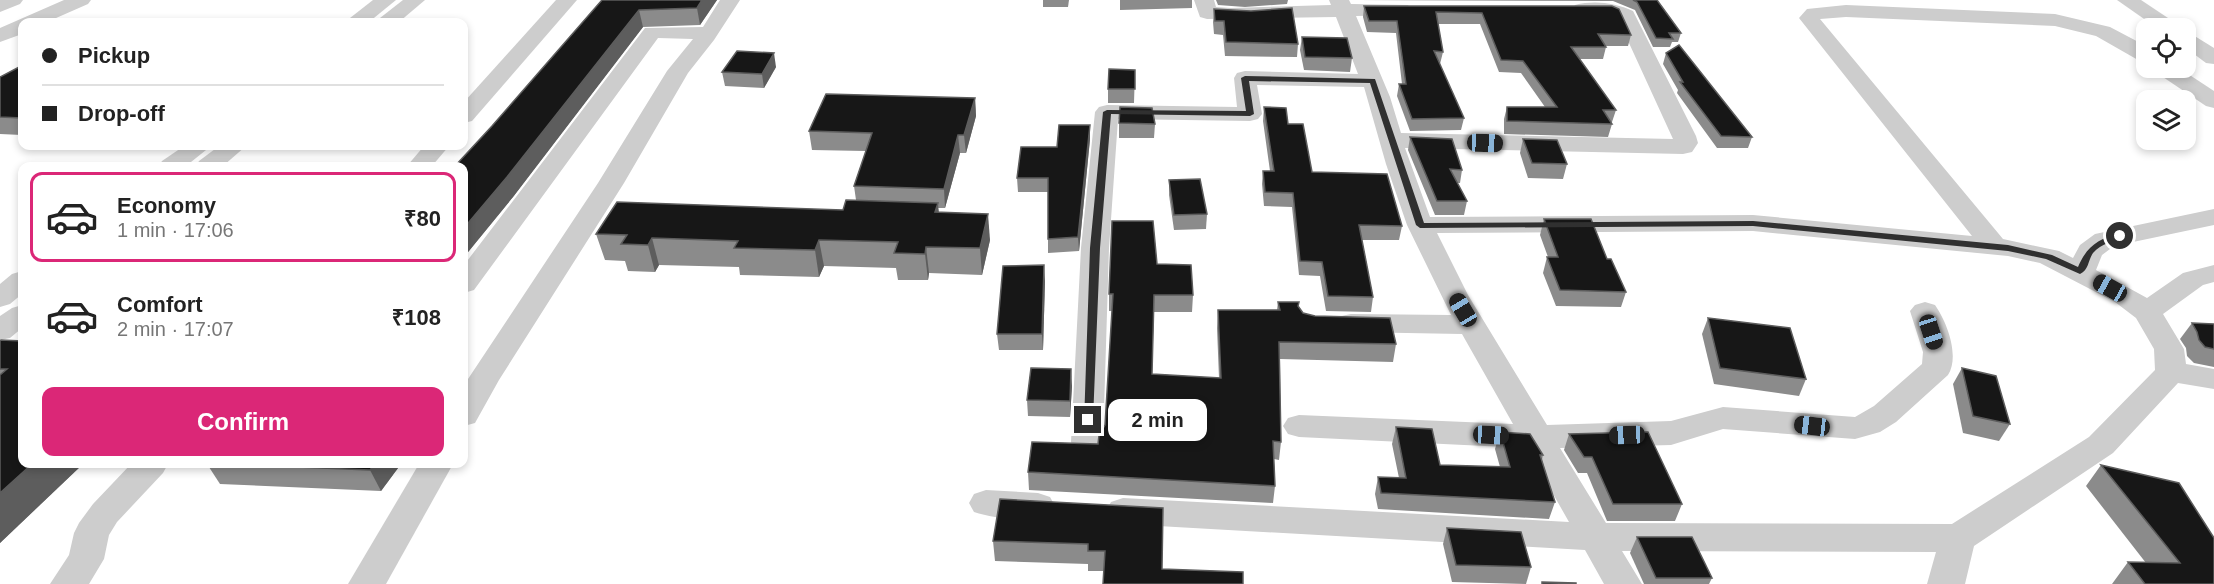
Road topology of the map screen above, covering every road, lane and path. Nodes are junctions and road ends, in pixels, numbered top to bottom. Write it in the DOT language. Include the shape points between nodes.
graph roads {
  1 [pos="13,0"];
  2 [pos="81,0"];
  3 [pos="386,0"];
  4 [pos="415,0"];
  5 [pos="567,0"];
  6 [pos="730,0"];
  7 [pos="1204,0"];
  8 [pos="2127,0"];
  9 [pos="1341,4"];
  10 [pos="0,6"];
  11 [pos="1425,9"];
  12 [pos="1565,9"];
  13 [pos="40,18"];
  14 [pos="362,18"];
  15 [pos="392,18"];
  16 [pos="2155,18"];
  17 [pos="18,28"];
  18 [pos="709,33"];
  19 [pos="0,36"];
  20 [pos="2196,46"];
  21 [pos="2136,48"];
  22 [pos="2214,58"];
  23 [pos="2180,78"];
  24 [pos="1373,81"];
  25 [pos="2214,101"];
  26 [pos="468,111"];
  27 [pos="1391,140"];
  28 [pos="193,150"];
  29 [pos="229,150"];
  30 [pos="433,150"];
  31 [pos="177,162"];
  32 [pos="212,162"];
  33 [pos="423,162"];
  34 [pos="597,206"];
  35 [pos="629,207"];
  36 [pos="2214,217"];
  37 [pos="1420,225"];
  38 [pos="1995,247"];
  39 [pos="2080,272"];
  40 [pos="2214,273"];
  41 [pos="468,279"];
  42 [pos="18,283"];
  43 [pos="0,298"];
  44 [pos="1925,311"];
  45 [pos="2147,312"];
  46 [pos="18,317"];
  47 [pos="1324,323"];
  48 [pos="1472,326"];
  49 [pos="0,332"];
  50 [pos="2171,372"];
  51 [pos="474,379"];
  52 [pos="2214,380"];
  53 [pos="468,401"];
  54 [pos="1299,426"];
  55 [pos="1539,437"];
  56 [pos="1087,442"];
  57 [pos="147,468"];
  58 [pos="434,468"];
  59 [pos="986,503"];
  60 [pos="1596,537"];
  61 [pos="1958,538"];
  62 [pos="69,584"];
  63 [pos="367,584"];
  64 [pos="1623,584"];
  65 [pos="1946,584"];
  1 -- 10 [label="street"];
  2 -- 13 [label="street"];
  3 -- 14 [label="street"];
  4 -- 15 [label="street"];
  5 -- 26 [label="street"];
  6 -- 18 [label="street"];
  7 -- 9 [label="street" via="1207,13 1245,15"];
  8 -- 16 [label="street"];
  9 -- 11 [label="street"];
  9 -- 24 [label="street"];
  12 -- 27 [label="street" via="1612,9 1626,15 1684,136 1683,147"];
  17 -- 19 [label="street"];
  18 -- 34 [label="street" via="678,71"];
  18 -- 41 [label="street" via="652,32"];
  20 -- 22 [label="street"];
  21 -- 38 [label="street" via="2116,35 2055,20 1846,11 1814,13 1809,18"];
  23 -- 25 [label="street"];
  24 -- 27 [label="street"];
  24 -- 56 [label="street" via="1245,78 1250,114 1107,112 1095,248"];
  27 -- 37 [label="street"];
  28 -- 31 [label="street"];
  29 -- 32 [label="street"];
  30 -- 33 [label="street"];
  34 -- 35 [label="street"];
  34 -- 51 [label="street"];
  36 -- 39 [label="street" via="2105,240 2090,251"];
  37 -- 38 [label="street" via="1753,223"];
  37 -- 48 [label="street"];
  38 -- 39 [label="street" via="2049,257"];
  39 -- 45 [label="street"];
  40 -- 45 [label="street" via="2193,279"];
  42 -- 43 [label="street"];
  44 -- 55 [label="street" via="1938,352 1937,368 1869,424 1835,428 1723,418 1649,435"];
  45 -- 50 [label="street" via="2169,349"];
  46 -- 49 [label="street"];
  47 -- 48 [label="street"];
  48 -- 55 [label="street"];
  50 -- 52 [label="street"];
  50 -- 61 [label="street" via="2101,445"];
  51 -- 53 [label="street"];
  54 -- 55 [label="street"];
  55 -- 60 [label="street"];
  57 -- 62 [label="street" via="105,513 92,533 86,559"];
  58 -- 63 [label="street"];
  59 -- 60 [label="street"];
  60 -- 61 [label="street"];
  60 -- 64 [label="street"];
  61 -- 65 [label="street"];
}
